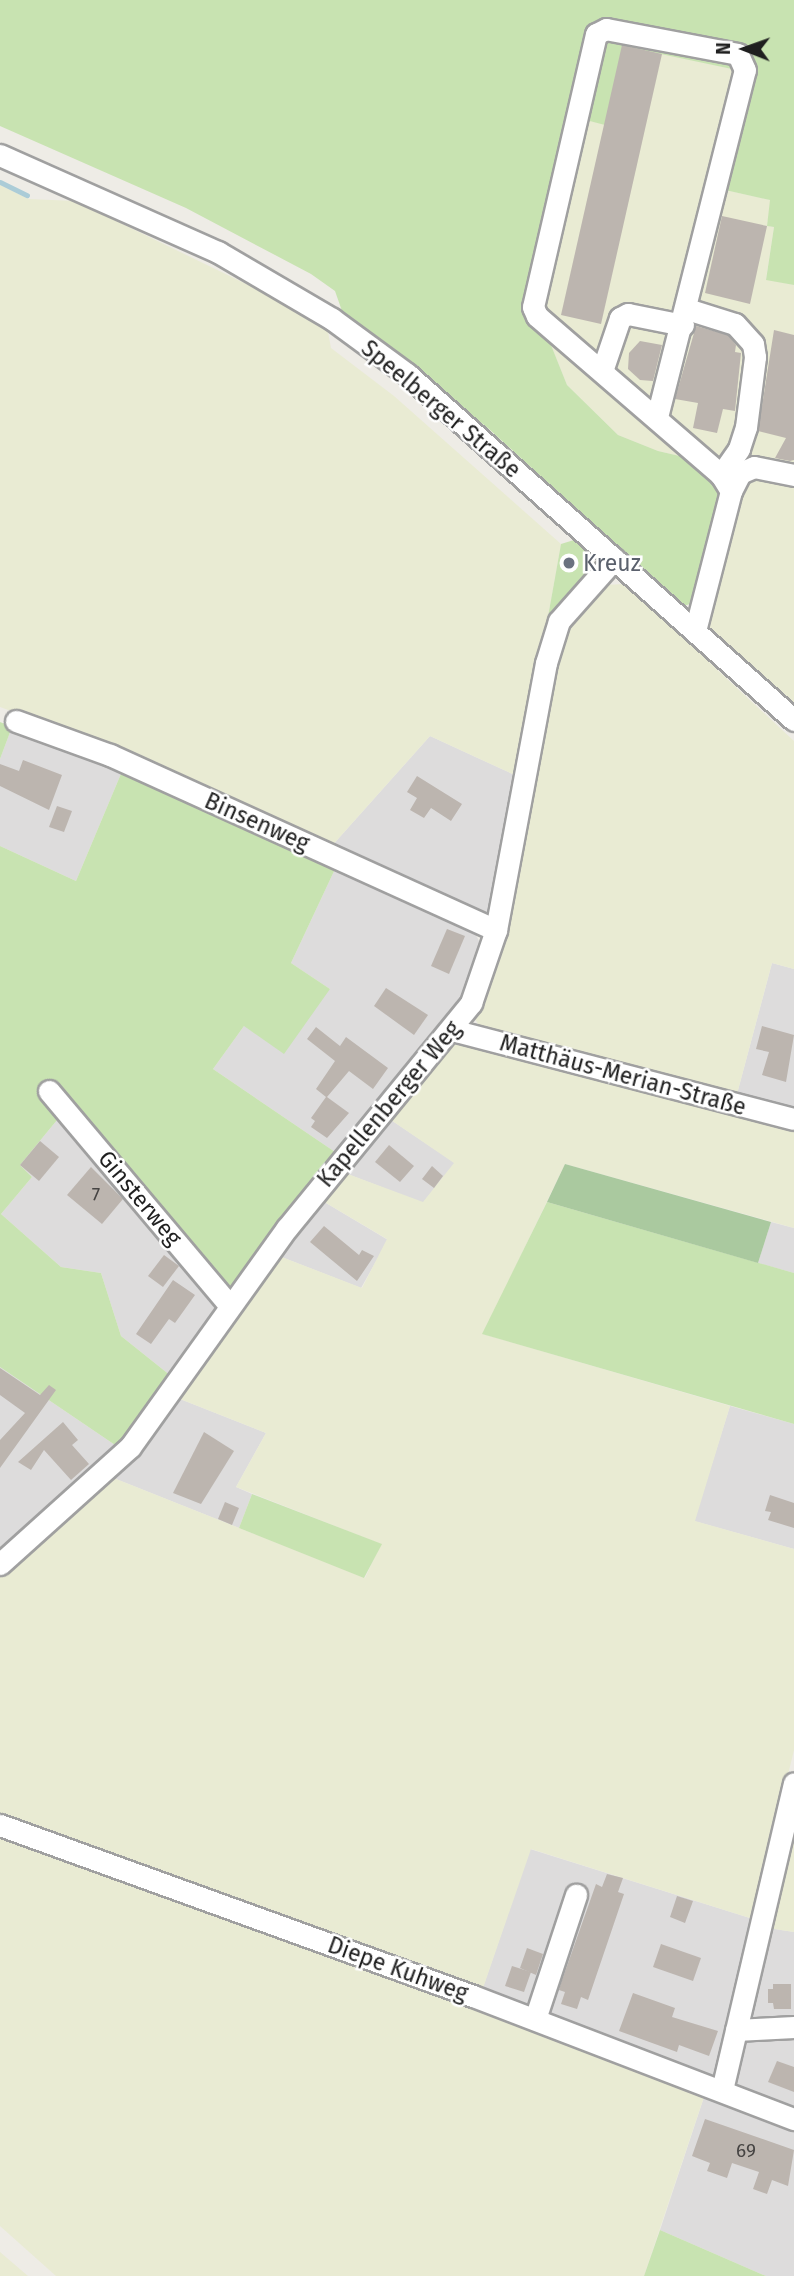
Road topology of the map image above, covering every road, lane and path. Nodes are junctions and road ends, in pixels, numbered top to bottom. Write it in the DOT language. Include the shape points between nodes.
graph roads {
  1 [pos="0,155"];
  2 [pos="685,317"];
  3 [pos="602,371"];
  4 [pos="657,417"];
  5 [pos="794,475"];
  6 [pos="726,483"];
  7 [pos="614,559"];
  8 [pos="695,631"];
  9 [pos="794,720"];
  10 [pos="16,721"];
  11 [pos="496,930"];
  12 [pos="452,1030"];
  13 [pos="49,1091"];
  14 [pos="794,1119"];
  15 [pos="230,1306"];
  16 [pos="0,1564"];
  17 [pos="794,1783"];
  18 [pos="0,1825"];
  19 [pos="576,1895"];
  20 [pos="535,2019"];
  21 [pos="794,2027"];
  22 [pos="736,2030"];
  23 [pos="722,2090"];
  24 [pos="794,2119"];
  1 -- 7 [label="street, Speelberger Straße" via="218,252 332,320 407,374"];
  2 -- 3 [label="street" via="628,314 620,318"];
  2 -- 3 [label="street" via="745,70 738,54 606,29 596,34 533,307 537,316"];
  2 -- 4 [label="street"];
  2 -- 6 [label="street" via="735,324 753,344 746,427"];
  3 -- 4 [label="street"];
  4 -- 6 [label="street"];
  5 -- 6 [label="street" via="754,467"];
  6 -- 8 [label="street"];
  7 -- 8 [label="street, Speelberger Straße"];
  7 -- 11 [label="street, Kapellenberger Weg" via="559,621"];
  8 -- 9 [label="street, Speelberger Straße"];
  10 -- 11 [label="street, Binsenweg" via="110,755"];
  11 -- 12 [label="street, Kapellenberger Weg" via="471,1003"];
  12 -- 14 [label="street, Matthäus-Merian-Straße"];
  12 -- 15 [label="street, Kapellenberger Weg" via="287,1228"];
  13 -- 15 [label="street, Ginsterweg"];
  15 -- 16 [label="street, Kapellenberger Weg" via="130,1447"];
  17 -- 22 [label="street"];
  18 -- 20 [label="street, Diepe Kuhweg"];
  19 -- 20 [label="street"];
  20 -- 23 [label="street, Diepe Kuhweg"];
  21 -- 22 [label="street"];
  22 -- 23 [label="street"];
  23 -- 24 [label="street, Diepe Kuhweg"];
}
